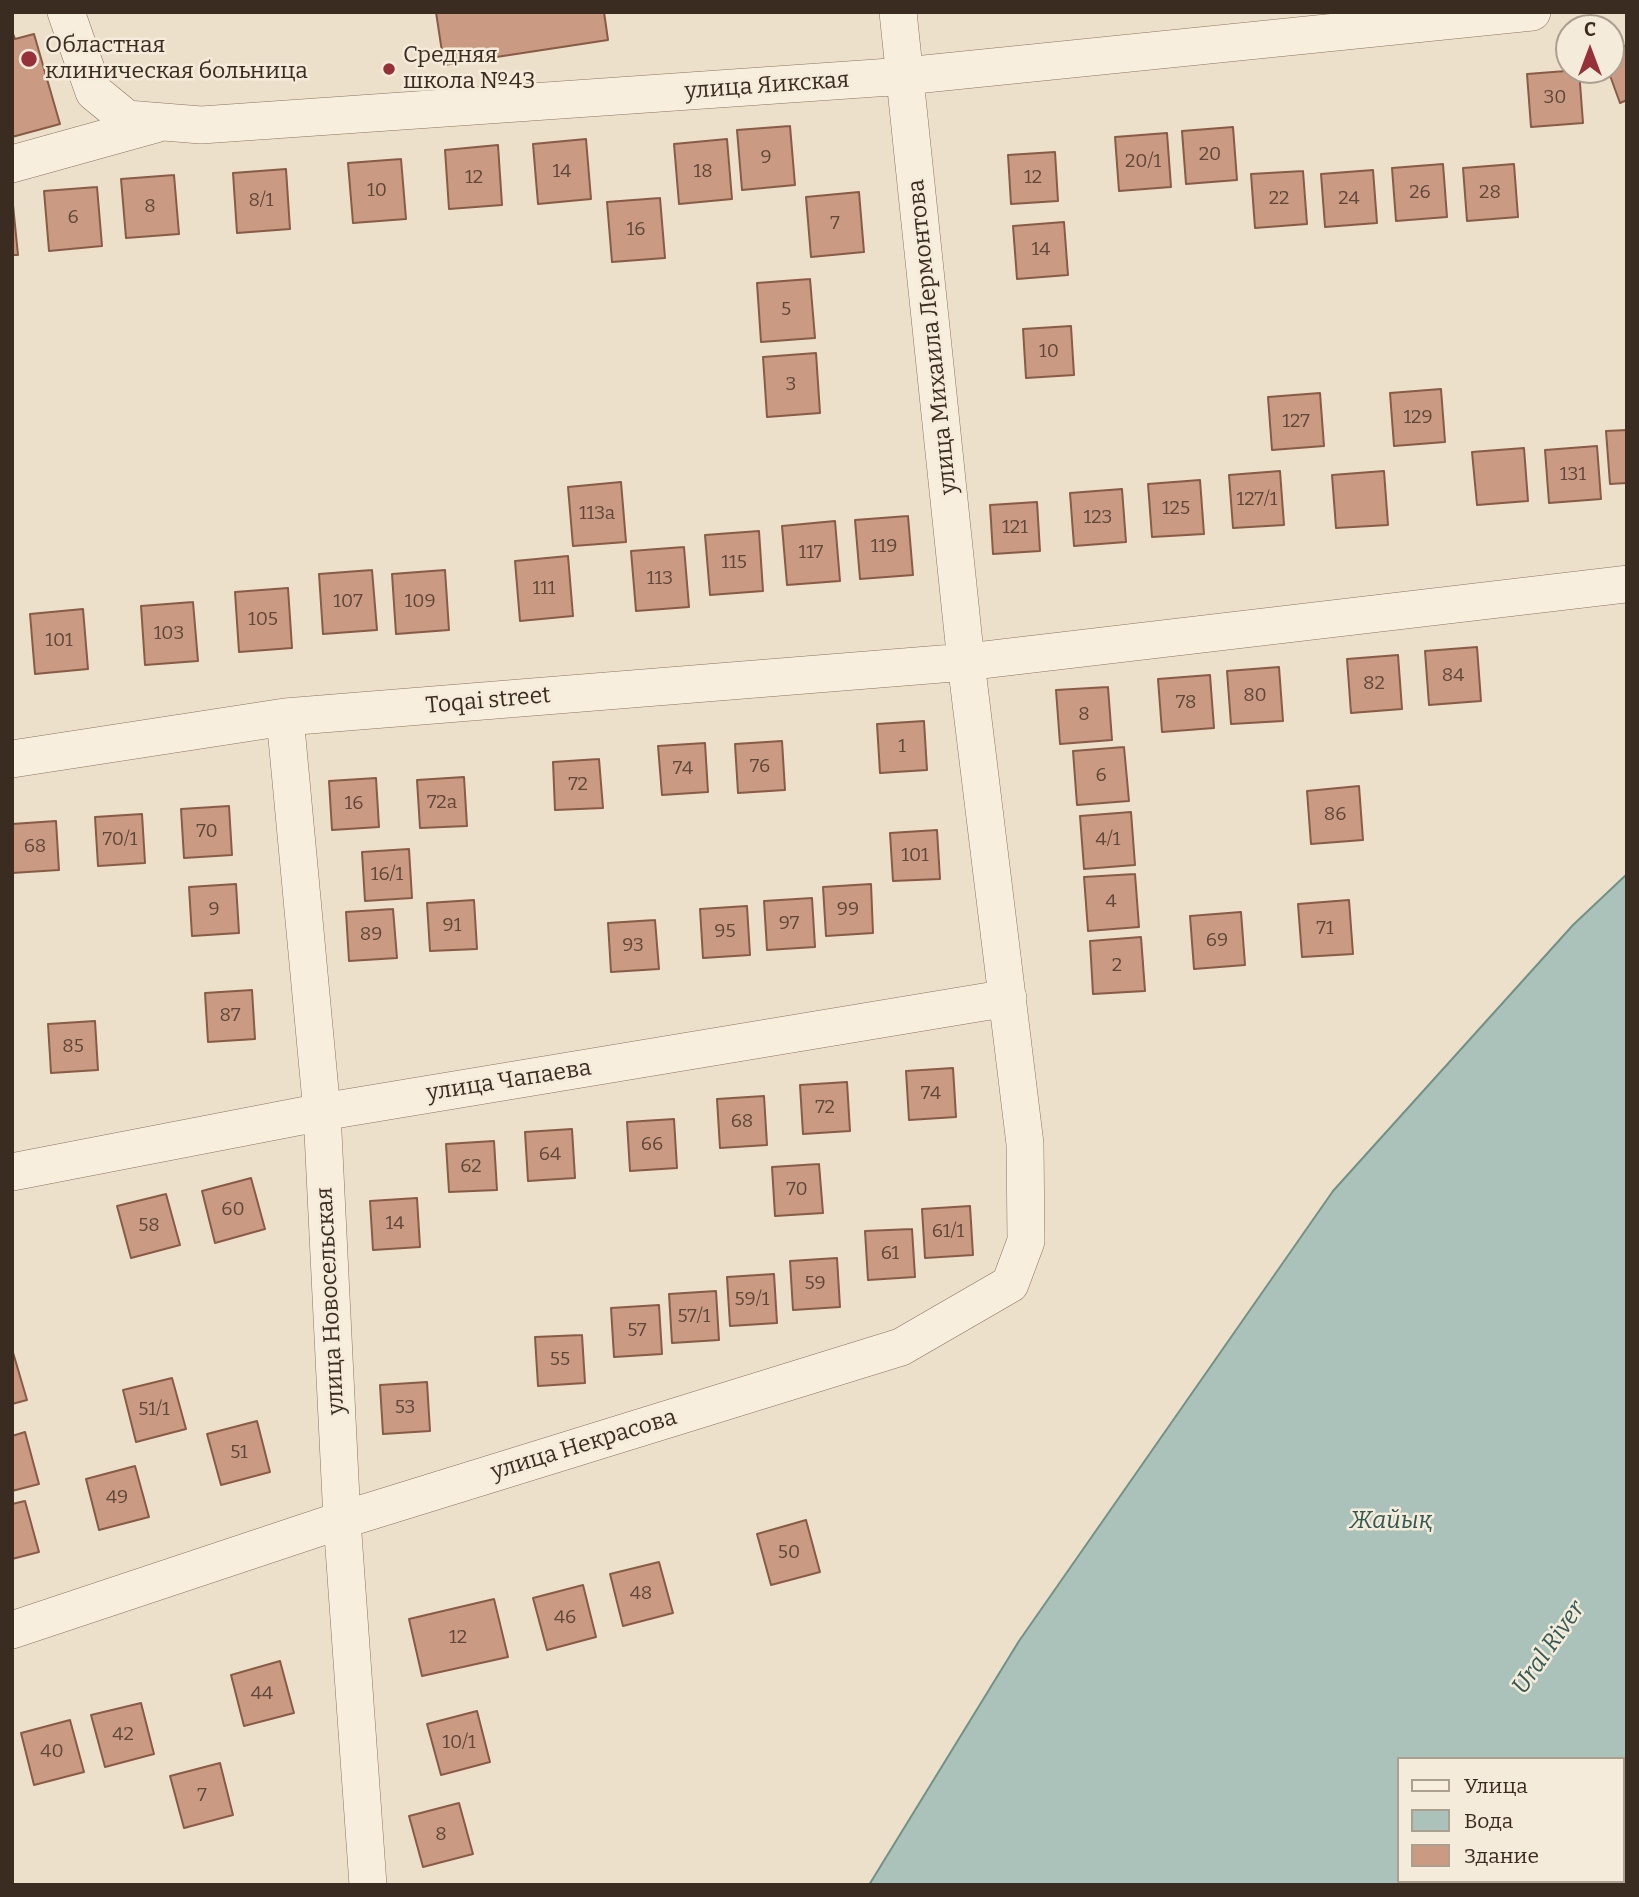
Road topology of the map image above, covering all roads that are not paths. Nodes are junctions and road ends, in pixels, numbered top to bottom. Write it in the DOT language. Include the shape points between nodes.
graph roads {
  1 [pos="66,12"];
  2 [pos="898,12"];
  3 [pos="1532,12"];
  4 [pos="905,76"];
  5 [pos="157,124"];
  6 [pos="12,164"];
  7 [pos="1627,584"];
  8 [pos="966,662"];
  9 [pos="285,717"];
  10 [pos="12,759"];
  11 [pos="1008,998"];
  12 [pos="322,1112"];
  13 [pos="12,1172"];
  14 [pos="342,1520"];
  15 [pos="12,1630"];
  16 [pos="368,1885"];
  1 -- 5 [label="street, улица Яикская" via="94,92 127,119"];
  2 -- 4 [label="street, улица Михаила Лермонтова"];
  3 -- 4 [label="street, улица Яикская"];
  4 -- 5 [label="street, улица Яикская" via="201,125"];
  4 -- 8 [label="street, улица Михаила Лермонтова"];
  5 -- 6 [label="street"];
  7 -- 8 [label="street, Toqai street"];
  8 -- 9 [label="street, Toqai street"];
  8 -- 11 [label="street, улица Михаила Лермонтова"];
  9 -- 10 [label="street, Toqai street"];
  9 -- 12 [label="street, улица Новосельская"];
  11 -- 12 [label="street, улица Чапаева"];
  11 -- 14 [label="street, улица Некрасова" via="1025,1143 1026,1241 1010,1284 901,1347"];
  12 -- 13 [label="street, улица Чапаева"];
  12 -- 14 [label="street, улица Новосельская"];
  14 -- 15 [label="street, улица Некрасова"];
  14 -- 16 [label="street, улица Новосельская"];
}
